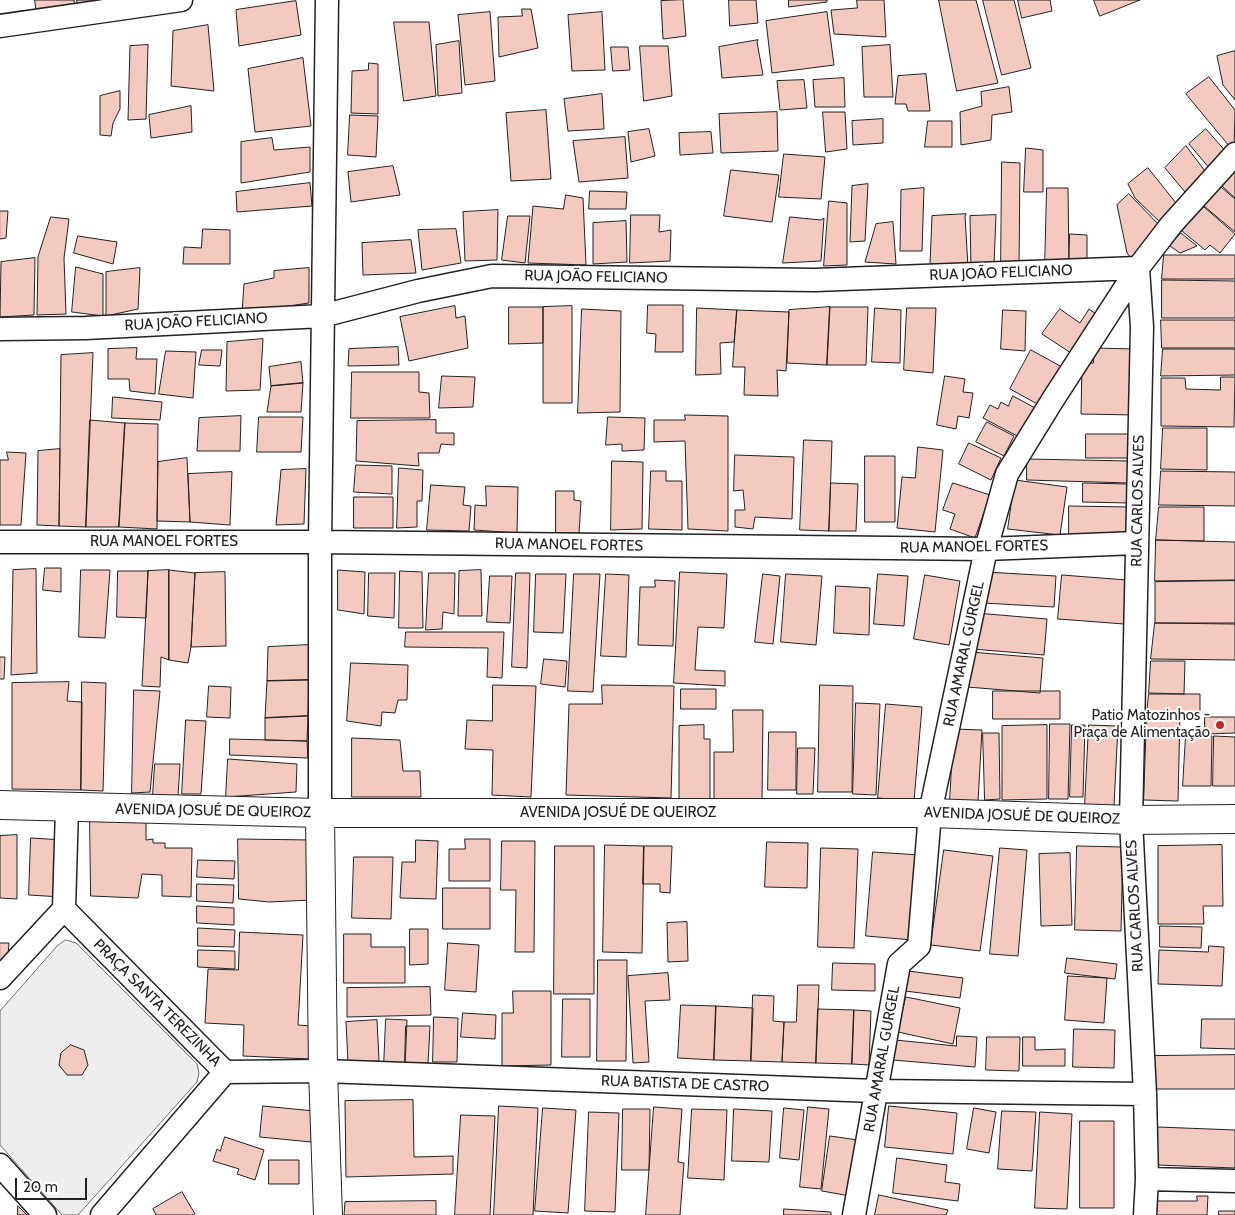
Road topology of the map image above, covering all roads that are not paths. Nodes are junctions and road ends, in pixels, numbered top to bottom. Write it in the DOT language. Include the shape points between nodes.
graph roads {
  1 [pos="181,0"];
  2 [pos="328,0"];
  3 [pos="0,26"];
  4 [pos="1235,154"];
  5 [pos="1138,268"];
  6 [pos="322,316"];
  7 [pos="0,329"];
  8 [pos="0,542"];
  9 [pos="320,542"];
  10 [pos="1138,544"];
  11 [pos="986,549"];
  12 [pos="0,806"];
  13 [pos="67,808"];
  14 [pos="320,813"];
  15 [pos="930,813"];
  16 [pos="1235,819"];
  17 [pos="1131,820"];
  18 [pos="64,909"];
  19 [pos="0,978"];
  20 [pos="323,1071"];
  21 [pos="225,1072"];
  22 [pos="876,1091"];
  23 [pos="1145,1094"];
  24 [pos="0,1165"];
  25 [pos="1147,1179"];
  26 [pos="1235,1181"];
  27 [pos="45,1215"];
  28 [pos="102,1215"];
  29 [pos="328,1215"];
  30 [pos="854,1215"];
  31 [pos="1145,1215"];
  1 -- 3 [label="street"];
  2 -- 6 [label="street"];
  4 -- 5 [label="street, RUA AMARAL GURGEL" via="1171,225"];
  5 -- 6 [label="street, RUA JOÃO FELICIANO" via="815,280 492,276"];
  5 -- 10 [label="street, RUA CARLOS ALVES" via="1142,327"];
  5 -- 11 [label="street, RUA AMARAL GURGEL" via="1007,474"];
  6 -- 7 [label="street, RUA JOÃO FELICIANO"];
  6 -- 9 [label="street"];
  8 -- 9 [label="street, RUA MANOEL FORTES"];
  9 -- 11 [label="street, RUA MANOEL FORTES"];
  9 -- 14 [label="street"];
  10 -- 11 [label="street, RUA MANOEL FORTES"];
  10 -- 17 [label="street, RUA CARLOS ALVES"];
  11 -- 15 [label="street, RUA AMARAL GURGEL"];
  12 -- 13 [label="main road, AVENIDA JOSUÉ DE QUEIROZ"];
  13 -- 14 [label="main road, AVENIDA JOSUÉ DE QUEIROZ"];
  13 -- 18 [label="street"];
  14 -- 15 [label="main road, AVENIDA JOSUÉ DE QUEIROZ"];
  14 -- 20 [label="main road"];
  15 -- 17 [label="main road, AVENIDA JOSUÉ DE QUEIROZ"];
  15 -- 22 [label="street, RUA AMARAL GURGEL" via="919,946 899,964"];
  16 -- 17 [label="main road, AVENIDA JOSUÉ DE QUEIROZ"];
  17 -- 23 [label="street, RUA CARLOS ALVES"];
  18 -- 19 [label="street"];
  18 -- 21 [label="street, PRAÇA SANTA TEREZINHA"];
  20 -- 21 [label="street, RUA BATISTA DE CASTRO"];
  20 -- 22 [label="street, RUA BATISTA DE CASTRO"];
  20 -- 29 [label="main road"];
  21 -- 28 [label="street, PRAÇA SANTA TEREZINHA"];
  22 -- 23 [label="street, RUA BATISTA DE CASTRO"];
  22 -- 30 [label="street, RUA AMARAL GURGEL"];
  23 -- 25 [label="street, RUA CARLOS ALVES"];
  24 -- 27 [label="street"];
  25 -- 26 [label="street"];
  25 -- 31 [label="street, RUA CARLOS ALVES"];
}
